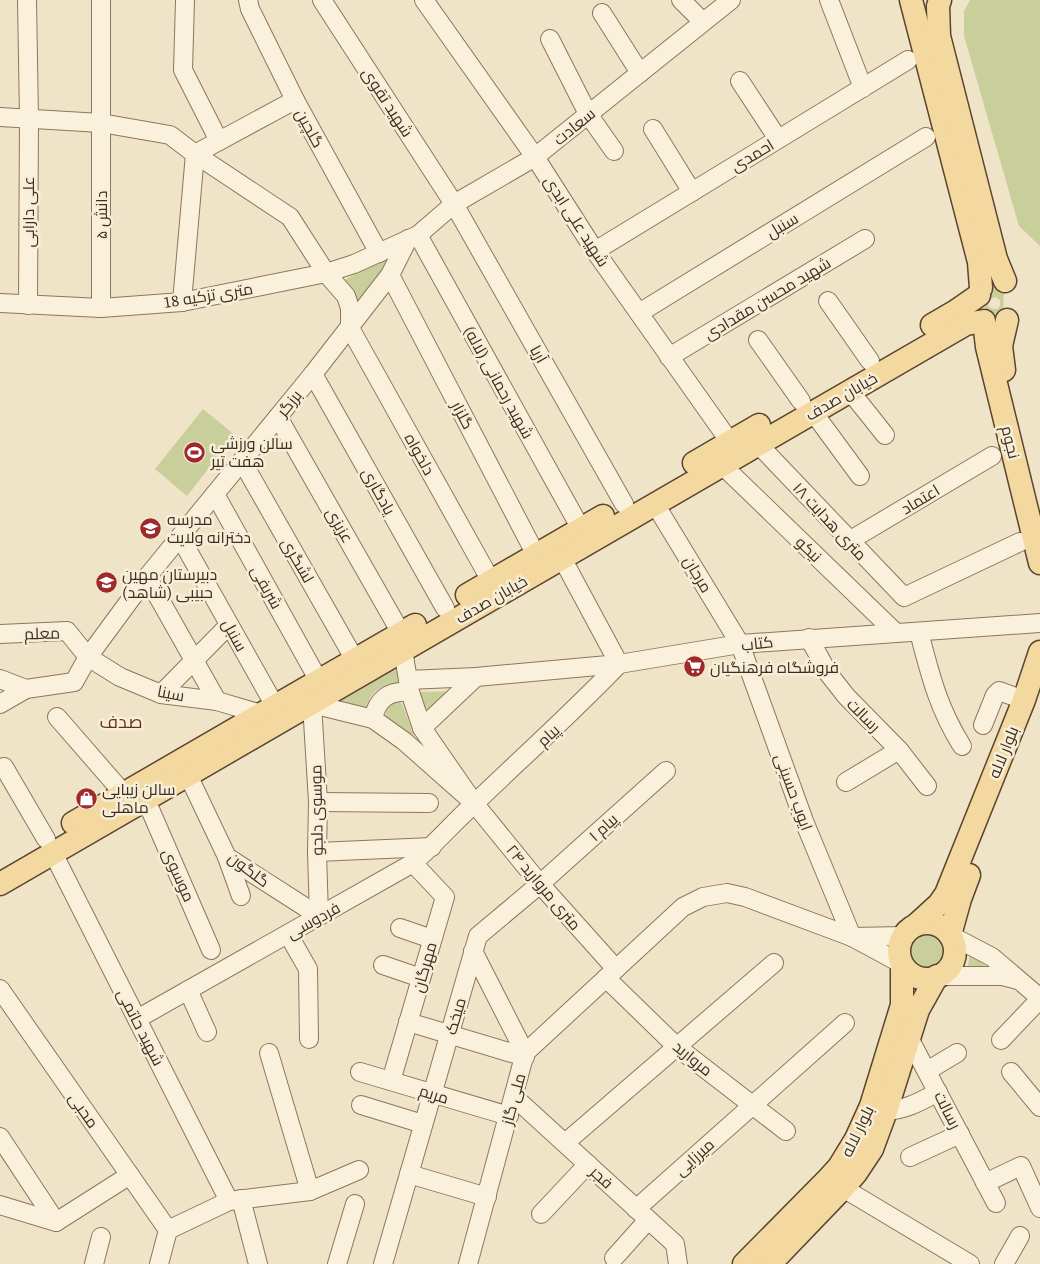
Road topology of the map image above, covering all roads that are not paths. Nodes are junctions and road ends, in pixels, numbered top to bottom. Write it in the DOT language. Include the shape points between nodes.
graph roads {
  1 [pos="27,0"];
  2 [pos="101,0"];
  3 [pos="185,0"];
  4 [pos="248,0"];
  5 [pos="322,0"];
  6 [pos="424,0"];
  7 [pos="680,0"];
  8 [pos="730,0"];
  9 [pos="830,0"];
  10 [pos="911,0"];
  11 [pos="940,0"];
  12 [pos="602,13"];
  13 [pos="703,22"];
  14 [pos="550,39"];
  15 [pos="908,60"];
  16 [pos="640,73"];
  17 [pos="740,81"];
  18 [pos="863,88"];
  19 [pos="295,100"];
  20 [pos="588,114"];
  21 [pos="0,117"];
  22 [pos="29,118"];
  23 [pos="101,123"];
  24 [pos="653,129"];
  25 [pos="926,137"];
  26 [pos="778,139"];
  27 [pos="219,141"];
  28 [pos="614,151"];
  29 [pos="195,154"];
  30 [pos="535,157"];
  31 [pos="692,192"];
  32 [pos="454,204"];
  33 [pos="413,237"];
  34 [pos="865,239"];
  35 [pos="595,251"];
  36 [pos="379,253"];
  37 [pos="326,273"];
  38 [pos="390,275"];
  39 [pos="1006,281"];
  40 [pos="980,291"];
  41 [pos="828,301"];
  42 [pos="182,302"];
  43 [pos="0,304"];
  44 [pos="28,305"];
  45 [pos="102,308"];
  46 [pos="639,313"];
  47 [pos="1007,320"];
  48 [pos="984,321"];
  49 [pos="350,328"];
  50 [pos="758,340"];
  51 [pos="670,357"];
  52 [pos="870,361"];
  53 [pos="313,374"];
  54 [pos="850,391"];
  55 [pos="807,407"];
  56 [pos="278,417"];
  57 [pos="886,435"];
  58 [pos="730,442"];
  59 [pos="758,444"];
  60 [pos="992,456"];
  61 [pos="242,461"];
  62 [pos="722,465"];
  63 [pos="860,476"];
  64 [pos="215,494"];
  65 [pos="624,504"];
  66 [pos="655,504"];
  67 [pos="1040,506"];
  68 [pos="581,529"];
  69 [pos="180,537"];
  70 [pos="849,541"];
  71 [pos="1020,542"];
  72 [pos="536,555"];
  73 [pos="562,558"];
  74 [pos="1040,563"];
  75 [pos="147,577"];
  76 [pos="491,581"];
  77 [pos="445,608"];
  78 [pos="1040,623"];
  79 [pos="229,625"];
  80 [pos="919,632"];
  81 [pos="896,633"];
  82 [pos="0,634"];
  83 [pos="809,638"];
  84 [pos="402,642"];
  85 [pos="740,644"];
  86 [pos="1040,652"];
  87 [pos="88,657"];
  88 [pos="355,660"];
  89 [pos="195,661"];
  90 [pos="619,664"];
  91 [pos="476,677"];
  92 [pos="0,679"];
  93 [pos="318,681"];
  94 [pos="409,686"];
  95 [pos="26,689"];
  96 [pos="161,694"];
  97 [pos="1032,696"];
  98 [pos="217,701"];
  99 [pos="0,704"];
  100 [pos="312,704"];
  101 [pos="268,710"];
  102 [pos="57,717"];
  103 [pos="373,719"];
  104 [pos="983,725"];
  105 [pos="422,728"];
  106 [pos="962,746"];
  107 [pos="899,750"];
  108 [pos="4,767"];
  109 [pos="666,771"];
  110 [pos="188,775"];
  111 [pos="846,782"];
  112 [pos="927,786"];
  113 [pos="124,794"];
  114 [pos="146,800"];
  115 [pos="318,802"];
  116 [pos="429,803"];
  117 [pos="474,804"];
  118 [pos="50,846"];
  119 [pos="432,847"];
  120 [pos="317,852"];
  121 [pos="227,856"];
  122 [pos="413,864"];
  123 [pos="0,866"];
  124 [pos="0,884"];
  125 [pos="540,884"];
  126 [pos="241,896"];
  127 [pos="319,916"];
  128 [pos="400,928"];
  129 [pos="909,931"];
  130 [pos="288,934"];
  131 [pos="950,936"];
  132 [pos="852,937"];
  133 [pos="432,939"];
  134 [pos="212,950"];
  135 [pos="473,951"];
  136 [pos="774,963"];
  137 [pos="902,964"];
  138 [pos="383,965"];
  139 [pos="611,974"];
  140 [pos="937,976"];
  141 [pos="421,978"];
  142 [pos="1018,980"];
  143 [pos="0,989"];
  144 [pos="188,990"];
  145 [pos="1040,999"];
  146 [pos="137,1018"];
  147 [pos="408,1022"];
  148 [pos="845,1023"];
  149 [pos="208,1032"];
  150 [pos="449,1034"];
  151 [pos="909,1038"];
  152 [pos="309,1039"];
  153 [pos="1001,1040"];
  154 [pos="677,1047"];
  155 [pos="957,1052"];
  156 [pos="270,1053"];
  157 [pos="525,1055"];
  158 [pos="927,1071"];
  159 [pos="360,1072"];
  160 [pos="1011,1072"];
  161 [pos="391,1081"];
  162 [pos="938,1092"];
  163 [pos="432,1093"];
  164 [pos="514,1097"];
  165 [pos="361,1105"];
  166 [pos="753,1106"];
  167 [pos="1040,1107"];
  168 [pos="886,1111"];
  169 [pos="509,1116"];
  170 [pos="423,1124"];
  171 [pos="786,1131"];
  172 [pos="960,1134"];
  173 [pos="0,1138"];
  174 [pos="565,1143"];
  175 [pos="910,1157"];
  176 [pos="588,1164"];
  177 [pos="359,1170"];
  178 [pos="409,1174"];
  179 [pos="130,1175"];
  180 [pos="985,1183"];
  181 [pos="842,1188"];
  182 [pos="310,1191"];
  183 [pos="486,1197"];
  184 [pos="235,1200"];
  185 [pos="996,1203"];
  186 [pos="355,1204"];
  187 [pos="0,1205"];
  188 [pos="1040,1208"];
  189 [pos="541,1214"];
  190 [pos="642,1214"];
  191 [pos="56,1222"];
  192 [pos="168,1230"];
  193 [pos="1020,1236"];
  194 [pos="101,1237"];
  195 [pos="614,1258"];
  196 [pos="963,1263"];
  197 [pos="94,1264"];
  198 [pos="158,1264"];
  199 [pos="258,1264"];
  200 [pos="337,1264"];
  201 [pos="383,1264"];
  202 [pos="468,1264"];
  203 [pos="678,1264"];
  204 [pos="744,1264"];
  205 [pos="770,1264"];
  206 [pos="1004,1264"];
  1 -- 22 [label="street, علی دارابی"];
  2 -- 23 [label="street, دانش ۵"];
  3 -- 27 [label="street" via="183,70"];
  4 -- 19 [label="street, گلچین"];
  5 -- 32 [label="street, شهید تقوی"];
  6 -- 30 [label="street, شهید علی ابدی"];
  7 -- 13 [label="street"];
  8 -- 13 [label="street, سعادت"];
  9 -- 18 [label="street"];
  10 -- 40 [label="main road" via="979,262"];
  11 -- 39 [label="main road" via="939,36 996,259"];
  12 -- 16 [label="street"];
  13 -- 16 [label="street, سعادت"];
  14 -- 20 [label="street"];
  15 -- 18 [label="street, احمدی"];
  16 -- 20 [label="street, سعادت"];
  17 -- 26 [label="street"];
  18 -- 26 [label="street, احمدی"];
  19 -- 27 [label="street"];
  19 -- 36 [label="street, گلچین"];
  20 -- 28 [label="street"];
  20 -- 30 [label="street, سعادت"];
  21 -- 22 [label="street"];
  22 -- 23 [label="street"];
  22 -- 44 [label="street, علی دارابی"];
  23 -- 29 [label="street" via="170,135"];
  23 -- 45 [label="street, دانش ۵"];
  24 -- 31 [label="street"];
  25 -- 46 [label="street, سنبل"];
  26 -- 31 [label="street, احمدی"];
  27 -- 29 [label="street"];
  29 -- 37 [label="street" via="290,217"];
  29 -- 42 [label="street"];
  30 -- 32 [label="street, سعادت"];
  30 -- 35 [label="street, شهید علی ابدی"];
  31 -- 35 [label="street, احمدی"];
  32 -- 33 [label="street, سعادت"];
  32 -- 65 [label="street, آریا"];
  33 -- 36 [label="street, 18 متری تزکیه"];
  33 -- 38 [label="street, برزگر"];
  33 -- 68 [label="street, شهید رحمانی (لاله)"];
  34 -- 51 [label="street, شهید محسن مقدادی"];
  35 -- 46 [label="street, شهید علی ابدی"];
  36 -- 37 [label="street, 18 متری تزکیه"];
  37 -- 42 [label="street, 18 متری تزکیه"];
  37 -- 49 [label="street" via="346,296"];
  38 -- 49 [label="street, برزگر"];
  38 -- 72 [label="street, گلزار"];
  39 -- 40 [label="main road" via="992,276"];
  39 -- 47 [label="main road" via="1011,296"];
  40 -- 48 [label="main road" via="979,308"];
  40 -- 52 [label="main road, خیابان صدف" via="956,311"];
  41 -- 52 [label="street"];
  42 -- 45 [label="street, 18 متری تزکیه"];
  43 -- 44 [label="street, 18 متری تزکیه"];
  44 -- 45 [label="street, 18 متری تزکیه"];
  46 -- 51 [label="street, شهید علی ابدی"];
  47 -- 48 [label="main road" via="995,327"];
  47 -- 67 [label="main road, نجوم" via="1001,354"];
  48 -- 54 [label="main road, خیابان صدف" via="966,324"];
  48 -- 74 [label="main road, نجوم"];
  49 -- 53 [label="street, برزگر"];
  49 -- 76 [label="street, دلخواه"];
  50 -- 55 [label="street"];
  51 -- 58 [label="street, شهید علی ابدی"];
  52 -- 55 [label="main road, خیابان صدف"];
  53 -- 56 [label="street, برزگر"];
  53 -- 77 [label="street, یادگاری"];
  54 -- 55 [label="main road, خیابان صدف"];
  54 -- 57 [label="street"];
  55 -- 58 [label="main road, خیابان صدف"];
  55 -- 59 [label="main road, خیابان صدف"];
  55 -- 63 [label="street"];
  56 -- 61 [label="street, برزگر"];
  56 -- 84 [label="street, عزیزی"];
  58 -- 65 [label="main road, خیابان صدف"];
  59 -- 62 [label="main road, خیابان صدف"];
  59 -- 70 [label="street, ۱۸ متری هدایت"];
  60 -- 70 [label="street, اعتماد"];
  61 -- 64 [label="street, برزگر"];
  61 -- 88 [label="street, لشگری"];
  62 -- 66 [label="main road, خیابان صدف"];
  62 -- 81 [label="street, نیکو"];
  64 -- 69 [label="street, برزگر"];
  64 -- 93 [label="street, شریفی"];
  65 -- 68 [label="main road, خیابان صدف"];
  66 -- 73 [label="main road, خیابان صدف"];
  66 -- 85 [label="street, مرجان"];
  68 -- 72 [label="main road, خیابان صدف"];
  69 -- 75 [label="street, برزگر"];
  69 -- 79 [label="street, سنبل"];
  70 -- 71 [label="street, ۱۸ متری هدایت" via="904,597"];
  72 -- 76 [label="main road, خیابان صدف"];
  73 -- 84 [label="main road, خیابان صدف"];
  73 -- 90 [label="street"];
  75 -- 87 [label="street, برزگر"];
  75 -- 89 [label="street"];
  76 -- 77 [label="main road, خیابان صدف"];
  77 -- 84 [label="main road, خیابان صدف"];
  78 -- 80 [label="street, کتاب"];
  79 -- 89 [label="street"];
  79 -- 101 [label="street, سنبل"];
  80 -- 81 [label="street, کتاب"];
  80 -- 106 [label="street" via="941,708"];
  81 -- 83 [label="street, کتاب"];
  82 -- 87 [label="street, معلم" via="67,631"];
  83 -- 85 [label="street, کتاب"];
  83 -- 107 [label="street, رسالت" via="828,674"];
  84 -- 88 [label="main road, خیابان صدف"];
  84 -- 94 [label="street, ۲۴ متری مروارید"];
  84 -- 100 [label="main road, خیابان صدف"];
  85 -- 90 [label="street, کتاب"];
  85 -- 132 [label="street, ایوب حسینی" via="804,820"];
  86 -- 97 [label="main road, بلوار لاله"];
  87 -- 95 [label="street" via="74,682"];
  87 -- 96 [label="street, سینا" via="120,677"];
  88 -- 93 [label="main road, خیابان صدف"];
  89 -- 96 [label="street"];
  89 -- 98 [label="street"];
  90 -- 91 [label="street, کتاب"];
  90 -- 117 [label="street, پیام" via="584,702"];
  91 -- 94 [label="street, کتاب"];
  91 -- 105 [label="street"];
  92 -- 95 [label="street"];
  93 -- 101 [label="main road, خیابان صدف"];
  94 -- 103 [label="street, کتاب" via="385,697"];
  94 -- 105 [label="street, ۲۴ متری مروارید"];
  95 -- 99 [label="street"];
  96 -- 98 [label="street, سینا"];
  97 -- 104 [label="street" via="999,691 994,695"];
  97 -- 129 [label="main road, بلوار لاله" via="946,894"];
  97 -- 131 [label="main road, بلوار لاله"];
  98 -- 101 [label="street, سینا"];
  100 -- 103 [label="street, ۲۴ متری مروارید"];
  100 -- 110 [label="main road, خیابان صدف"];
  100 -- 115 [label="street, موسوی دلجو"];
  101 -- 113 [label="main road, خیابان صدف"];
  102 -- 113 [label="street"];
  103 -- 117 [label="street, ۲۴ متری مروارید" via="404,741"];
  105 -- 117 [label="street, ۲۴ متری مروارید"];
  107 -- 111 [label="street"];
  107 -- 112 [label="street, رسالت"];
  108 -- 118 [label="street, شهید حاتمی"];
  109 -- 125 [label="street, پیام ۱"];
  110 -- 114 [label="main road, خیابان صدف"];
  110 -- 121 [label="street, گلگون"];
  113 -- 118 [label="main road, خیابان صدف"];
  114 -- 118 [label="main road, خیابان صدف"];
  114 -- 134 [label="street, موسوی"];
  115 -- 116 [label="street"];
  115 -- 120 [label="street, موسوی دلجو"];
  117 -- 119 [label="street, فردوسی"];
  117 -- 125 [label="street, ۲۴ متری مروارید"];
  118 -- 123 [label="main road, خیابان صدف"];
  118 -- 124 [label="main road, خیابان صدف"];
  118 -- 146 [label="street, شهید حاتمی"];
  119 -- 120 [label="street"];
  119 -- 122 [label="street, فردوسی"];
  120 -- 127 [label="street, موسوی دلجو"];
  121 -- 126 [label="street"];
  121 -- 127 [label="street, گلگون"];
  122 -- 127 [label="street, فردوسی"];
  122 -- 133 [label="street, مهرگان" via="445,897"];
  125 -- 135 [label="street, میخک" via="478,936"];
  125 -- 139 [label="street, ۲۴ متری مروارید"];
  127 -- 130 [label="street, فردوسی"];
  128 -- 133 [label="street"];
  129 -- 131 [label="main road" via="931,923"];
  129 -- 132 [label="street"];
  129 -- 137 [label="main road" via="900,944"];
  130 -- 144 [label="street, فردوسی"];
  130 -- 152 [label="street" via="308,969"];
  131 -- 140 [label="main road" via="954,948 952,962"];
  131 -- 142 [label="street" via="992,957"];
  132 -- 137 [label="street"];
  132 -- 139 [label="street, ملی گاز" via="745,897 727,894 703,897 683,907"];
  133 -- 141 [label="street, مهرگان"];
  135 -- 150 [label="street, میخک"];
  135 -- 157 [label="street"];
  136 -- 154 [label="street"];
  137 -- 140 [label="main road" via="921,978"];
  137 -- 204 [label="main road, بلوار لاله" via="902,1005 871,1106 856,1139 839,1167"];
  138 -- 141 [label="street"];
  139 -- 154 [label="street, مروارید"];
  139 -- 157 [label="street, ملی گاز"];
  140 -- 142 [label="street" via="1002,976"];
  140 -- 151 [label="main road, بلوار لاله" via="918,1010"];
  141 -- 147 [label="street, مهرگان"];
  142 -- 145 [label="street"];
  143 -- 179 [label="street, محبی"];
  144 -- 146 [label="street, فردوسی"];
  144 -- 149 [label="street"];
  145 -- 153 [label="street"];
  146 -- 184 [label="street, شهید حاتمی"];
  147 -- 150 [label="street"];
  147 -- 161 [label="street, مهرگان"];
  148 -- 166 [label="street, میرزایی"];
  150 -- 157 [label="street"];
  150 -- 163 [label="street, میخک"];
  151 -- 158 [label="street, رسالت"];
  151 -- 168 [label="main road, بلوار لاله"];
  154 -- 166 [label="street, مروارید"];
  154 -- 174 [label="street"];
  155 -- 158 [label="street"];
  156 -- 182 [label="street"];
  157 -- 164 [label="street, ملی گاز"];
  158 -- 162 [label="street, رسالت"];
  159 -- 161 [label="street, مریم"];
  160 -- 167 [label="street"];
  161 -- 163 [label="street, مریم"];
  162 -- 168 [label="street" via="910,1107"];
  162 -- 172 [label="street, رسالت"];
  163 -- 169 [label="street, مریم"];
  163 -- 170 [label="street, میخک"];
  164 -- 169 [label="street, ملی گاز"];
  164 -- 174 [label="street, فجر"];
  165 -- 170 [label="street"];
  166 -- 171 [label="street, مروارید"];
  166 -- 190 [label="street, میرزایی"];
  168 -- 181 [label="main road, بلوار لاله" via="872,1149"];
  169 -- 183 [label="street, ملی گاز"];
  170 -- 178 [label="street, میخک"];
  172 -- 175 [label="street"];
  172 -- 180 [label="street, رسالت"];
  173 -- 191 [label="street"];
  174 -- 176 [label="street, فجر"];
  176 -- 189 [label="street"];
  176 -- 190 [label="street, فجر"];
  177 -- 182 [label="street"];
  178 -- 183 [label="street"];
  178 -- 201 [label="street, میخک"];
  179 -- 191 [label="street"];
  179 -- 192 [label="street, محبی"];
  180 -- 185 [label="street, رسالت"];
  180 -- 188 [label="street" via="1021,1166"];
  181 -- 196 [label="street"];
  181 -- 205 [label="main road, بلوار لاله"];
  182 -- 184 [label="street"];
  183 -- 202 [label="street, ملی گاز"];
  184 -- 192 [label="street"];
  184 -- 199 [label="street, شهید حاتمی"];
  186 -- 200 [label="street"];
  187 -- 191 [label="street"];
  190 -- 195 [label="street, میرزایی"];
  190 -- 203 [label="street, فجر" via="675,1244"];
  192 -- 198 [label="street"];
  193 -- 206 [label="street"];
  194 -- 197 [label="street"];
}
